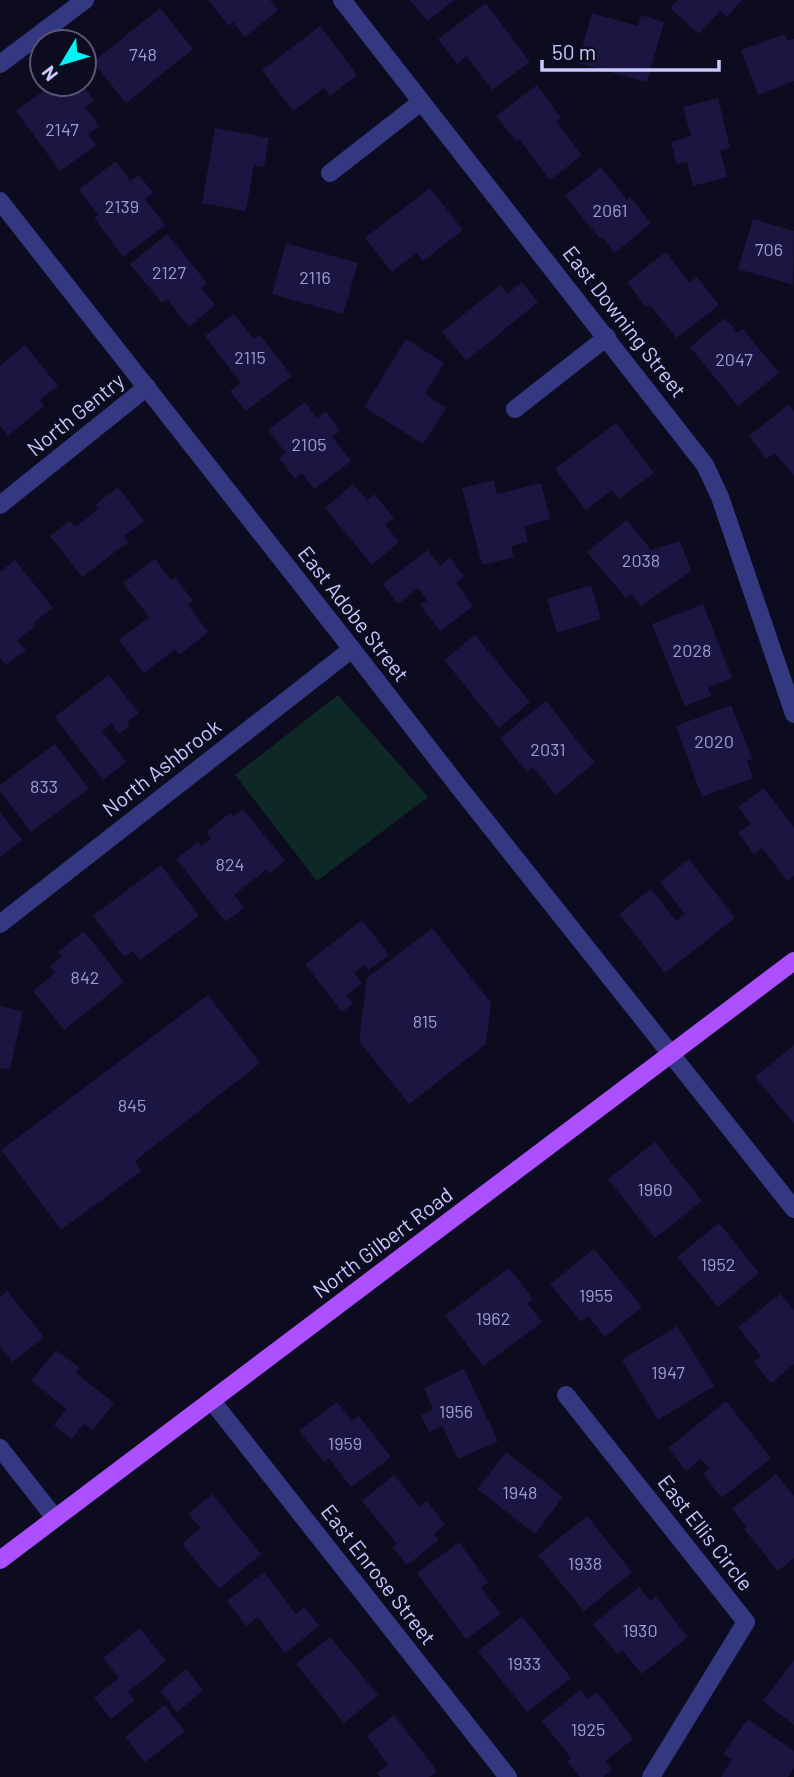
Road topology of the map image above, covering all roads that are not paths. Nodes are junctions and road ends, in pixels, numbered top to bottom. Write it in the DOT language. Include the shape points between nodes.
graph roads {
  1 [pos="85,0"];
  2 [pos="342,0"];
  3 [pos="0,64"];
  4 [pos="421,102"];
  5 [pos="330,173"];
  6 [pos="0,201"];
  7 [pos="607,337"];
  8 [pos="147,387"];
  9 [pos="515,409"];
  10 [pos="0,505"];
  11 [pos="352,649"];
  12 [pos="794,714"];
  13 [pos="0,924"];
  14 [pos="794,961"];
  15 [pos="670,1054"];
  16 [pos="794,1209"];
  17 [pos="566,1395"];
  18 [pos="212,1401"];
  19 [pos="0,1448"];
  20 [pos="55,1518"];
  21 [pos="0,1560"];
  22 [pos="508,1777"];
  23 [pos="651,1777"];
  1 -- 3 [label="street"];
  2 -- 4 [label="street, East Downing Street"];
  4 -- 5 [label="street"];
  4 -- 7 [label="street, East Downing Street"];
  6 -- 8 [label="street, East Adobe Street"];
  7 -- 9 [label="street"];
  7 -- 12 [label="street, East Downing Street" via="715,481"];
  8 -- 10 [label="street, North Gentry"];
  8 -- 11 [label="street, East Adobe Street"];
  11 -- 13 [label="street, North Ashbrook"];
  11 -- 15 [label="street, East Adobe Street"];
  14 -- 15 [label="main road, North Gilbert Road"];
  15 -- 16 [label="street, East Adobe Street"];
  15 -- 18 [label="main road, North Gilbert Road"];
  17 -- 23 [label="street, East Ellis Circle" via="746,1622"];
  18 -- 20 [label="main road, North Gilbert Road"];
  18 -- 22 [label="street, East Enrose Street"];
  19 -- 20 [label="street"];
  20 -- 21 [label="main road, North Gilbert Road"];
}
